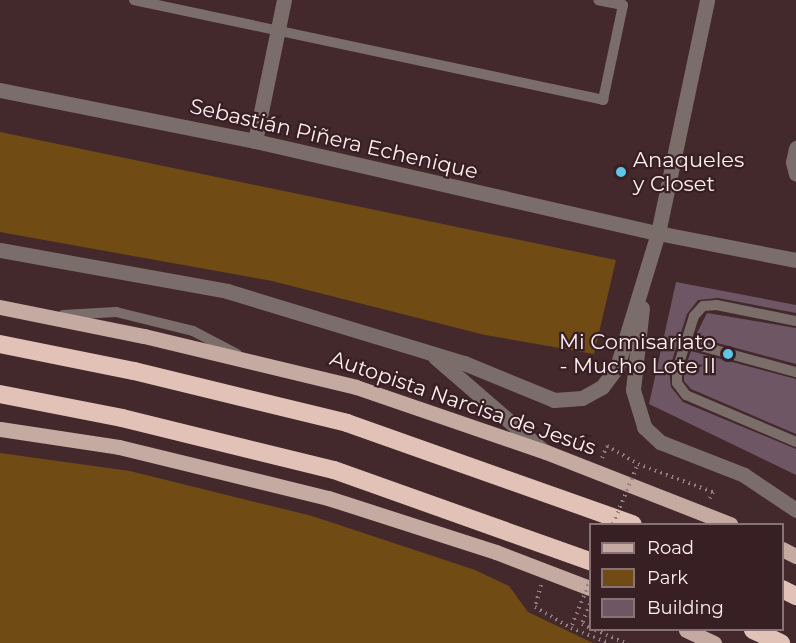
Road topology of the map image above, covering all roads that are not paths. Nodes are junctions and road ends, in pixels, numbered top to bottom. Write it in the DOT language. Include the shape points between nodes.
graph roads {
  1 [pos="134,0"];
  2 [pos="284,0"];
  3 [pos="598,0"];
  4 [pos="707,0"];
  5 [pos="278,31"];
  6 [pos="0,90"];
  7 [pos="255,141"];
  8 [pos="796,148"];
  9 [pos="796,174"];
  10 [pos="658,233"];
  11 [pos="0,250"];
  12 [pos="796,260"];
  13 [pos="645,276"];
  14 [pos="0,307"];
  15 [pos="796,321"];
  16 [pos="686,342"];
  17 [pos="0,344"];
  18 [pos="433,355"];
  19 [pos="796,372"];
  20 [pos="0,394"];
  21 [pos="0,429"];
  22 [pos="796,442"];
  23 [pos="546,452"];
  24 [pos="796,510"];
  25 [pos="627,523"];
  26 [pos="725,523"];
  27 [pos="589,560"];
  28 [pos="589,587"];
  29 [pos="688,631"];
  30 [pos="755,631"];
  31 [pos="714,643"];
  32 [pos="782,643"];
  1 -- 5 [label="lane"];
  2 -- 5 [label="street"];
  3 -- 5 [label="lane" via="623,5 603,100"];
  4 -- 10 [label="street"];
  5 -- 7 [label="street"];
  6 -- 7 [label="street, Sebastián Piñera Echenique"];
  7 -- 10 [label="street, Sebastián Piñera Echenique"];
  8 -- 9 [label="street"];
  10 -- 12 [label="street, Sebastián Piñera Echenique"];
  10 -- 13 [label="street"];
  11 -- 18 [label="street" via="227,291"];
  13 -- 18 [label="street" via="617,367 602,387 582,398 554,400 485,371"];
  13 -- 24 [label="street" via="633,390 644,427 660,442 744,475"];
  14 -- 23 [label="main road, Autopista Narcisa de Jesús" via="356,387"];
  15 -- 16 [label="lane" via="717,305 703,306 694,316"];
  16 -- 19 [label="lane"];
  16 -- 22 [label="lane" via="677,370 677,383 686,395"];
  17 -- 25 [label="highway" via="134,371 347,423"];
  18 -- 23 [label="street"];
  20 -- 27 [label="highway" via="122,418 334,470"];
  21 -- 28 [label="main road" via="119,447 328,498"];
  23 -- 26 [label="main road, Autopista Narcisa de Jesús"];
  29 -- 31 [label="main road"];
  30 -- 32 [label="highway"];
}
